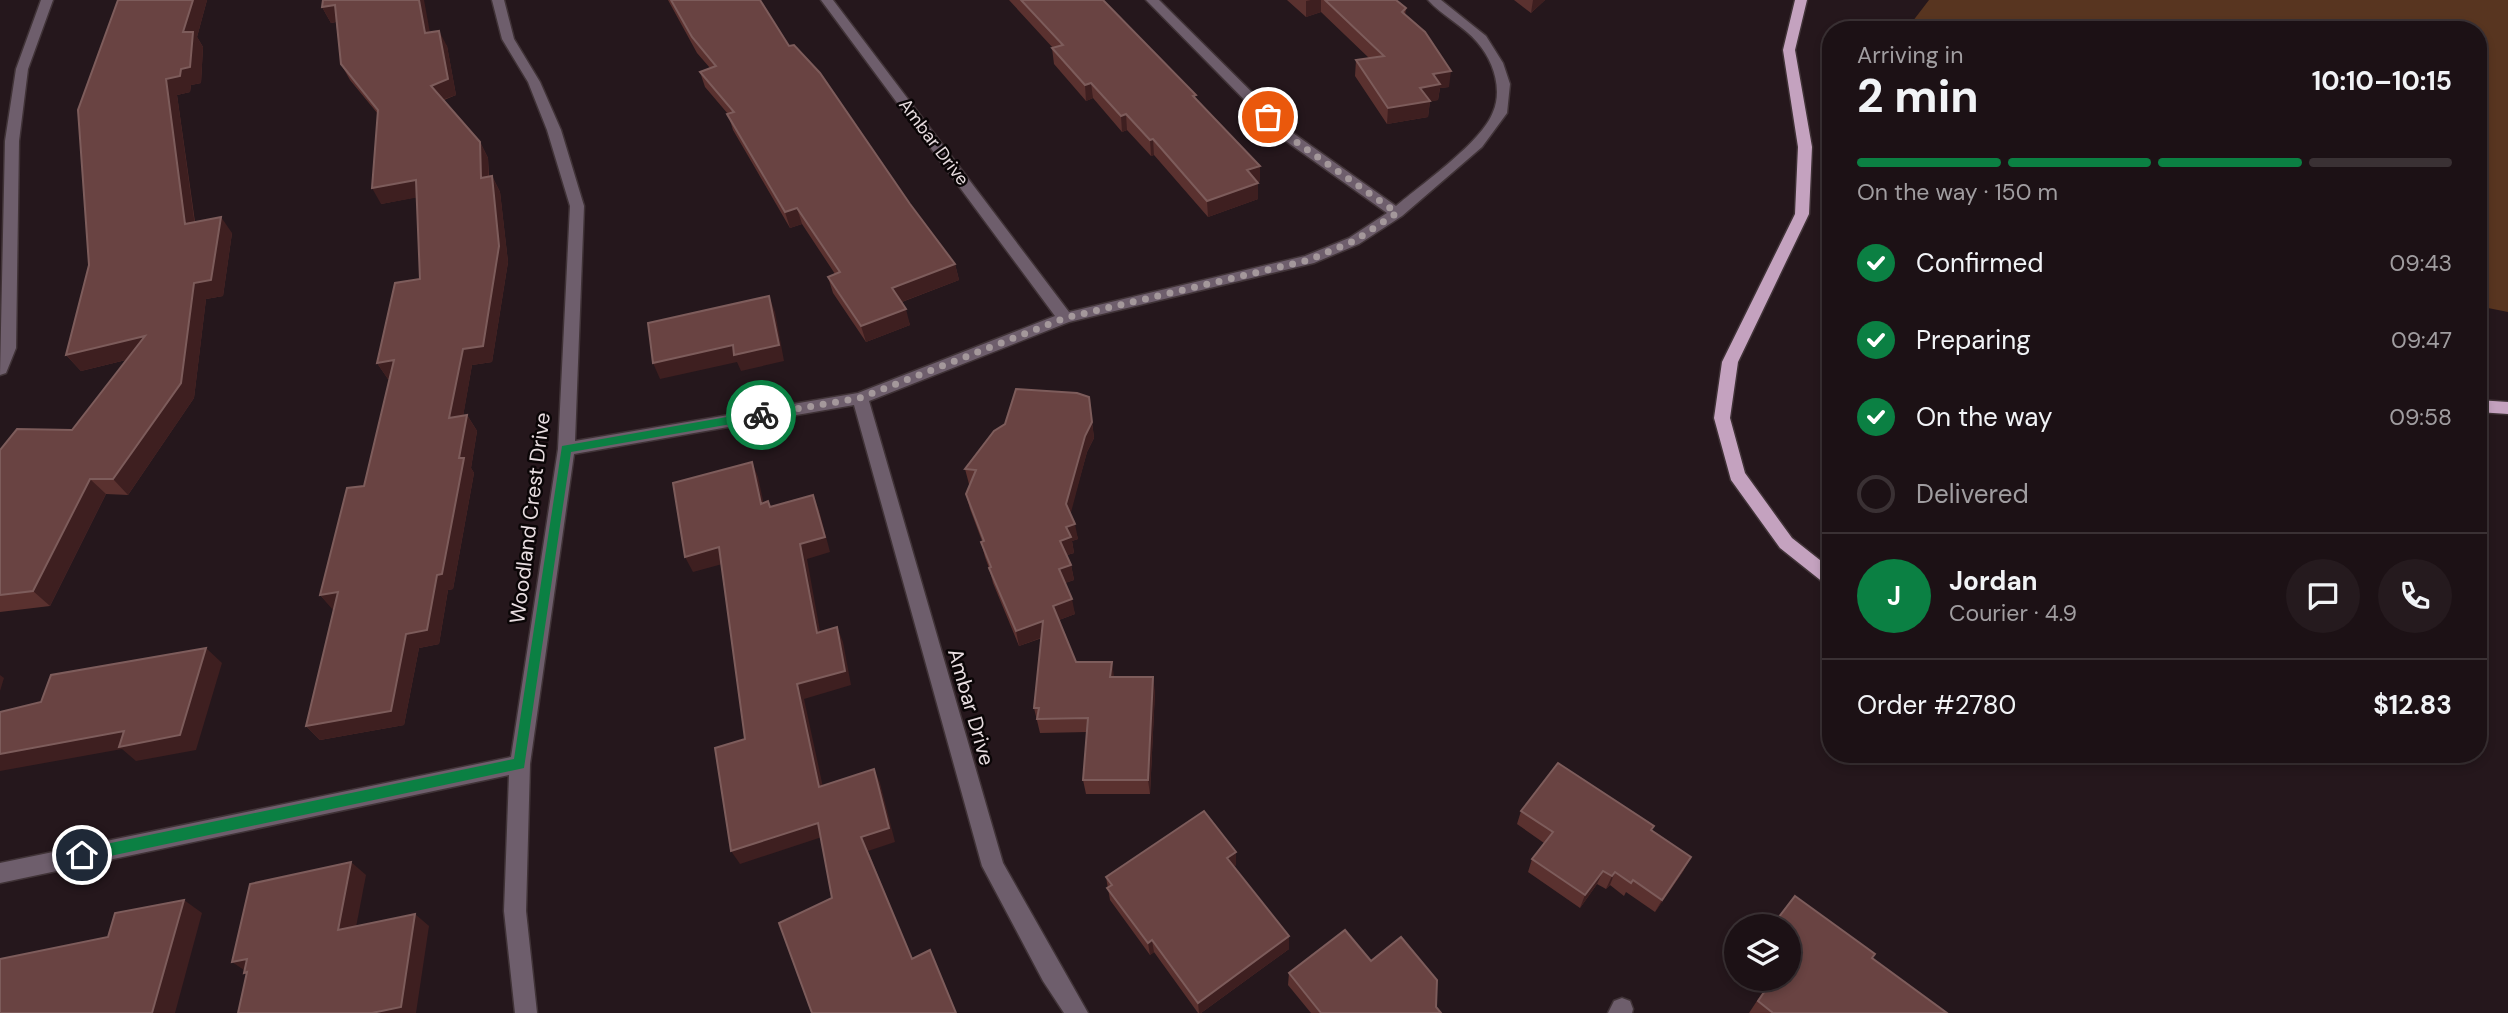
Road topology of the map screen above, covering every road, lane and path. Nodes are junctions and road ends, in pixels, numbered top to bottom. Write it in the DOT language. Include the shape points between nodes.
graph roads {
  1 [pos="47,0"];
  2 [pos="498,0"];
  3 [pos="827,0"];
  4 [pos="1152,0"];
  5 [pos="1434,0"];
  6 [pos="1801,0"];
  7 [pos="1397,213"];
  8 [pos="1065,318"];
  9 [pos="0,369"];
  10 [pos="860,398"];
  11 [pos="2487,407"];
  12 [pos="2508,408"];
  13 [pos="566,449"];
  14 [pos="1822,572"];
  15 [pos="520,764"];
  16 [pos="0,873"];
  17 [pos="526,1013"];
  18 [pos="1077,1013"];
  1 -- 9 [label="street" via="22,69 12,141 8,348"];
  2 -- 13 [label="street, Woodland Crest Drive" via="508,39 534,82 554,130 577,206"];
  3 -- 8 [label="street, Ambar Drive"];
  4 -- 7 [label="street" via="1288,136"];
  5 -- 7 [label="street" via="1482,38 1497,62 1504,85 1500,113 1477,144"];
  6 -- 14 [label="main road" via="1789,50 1805,147 1802,214 1730,362 1722,418 1737,475 1786,543"];
  7 -- 8 [label="street" via="1354,241 1309,260"];
  8 -- 10 [label="street"];
  10 -- 13 [label="street"];
  10 -- 18 [label="street, Ambar Drive" via="993,866"];
  11 -- 12 [label="main road"];
  13 -- 15 [label="street, Woodland Crest Drive"];
  15 -- 16 [label="street"];
  15 -- 17 [label="street, Woodland Crest Drive" via="515,911"];
}
